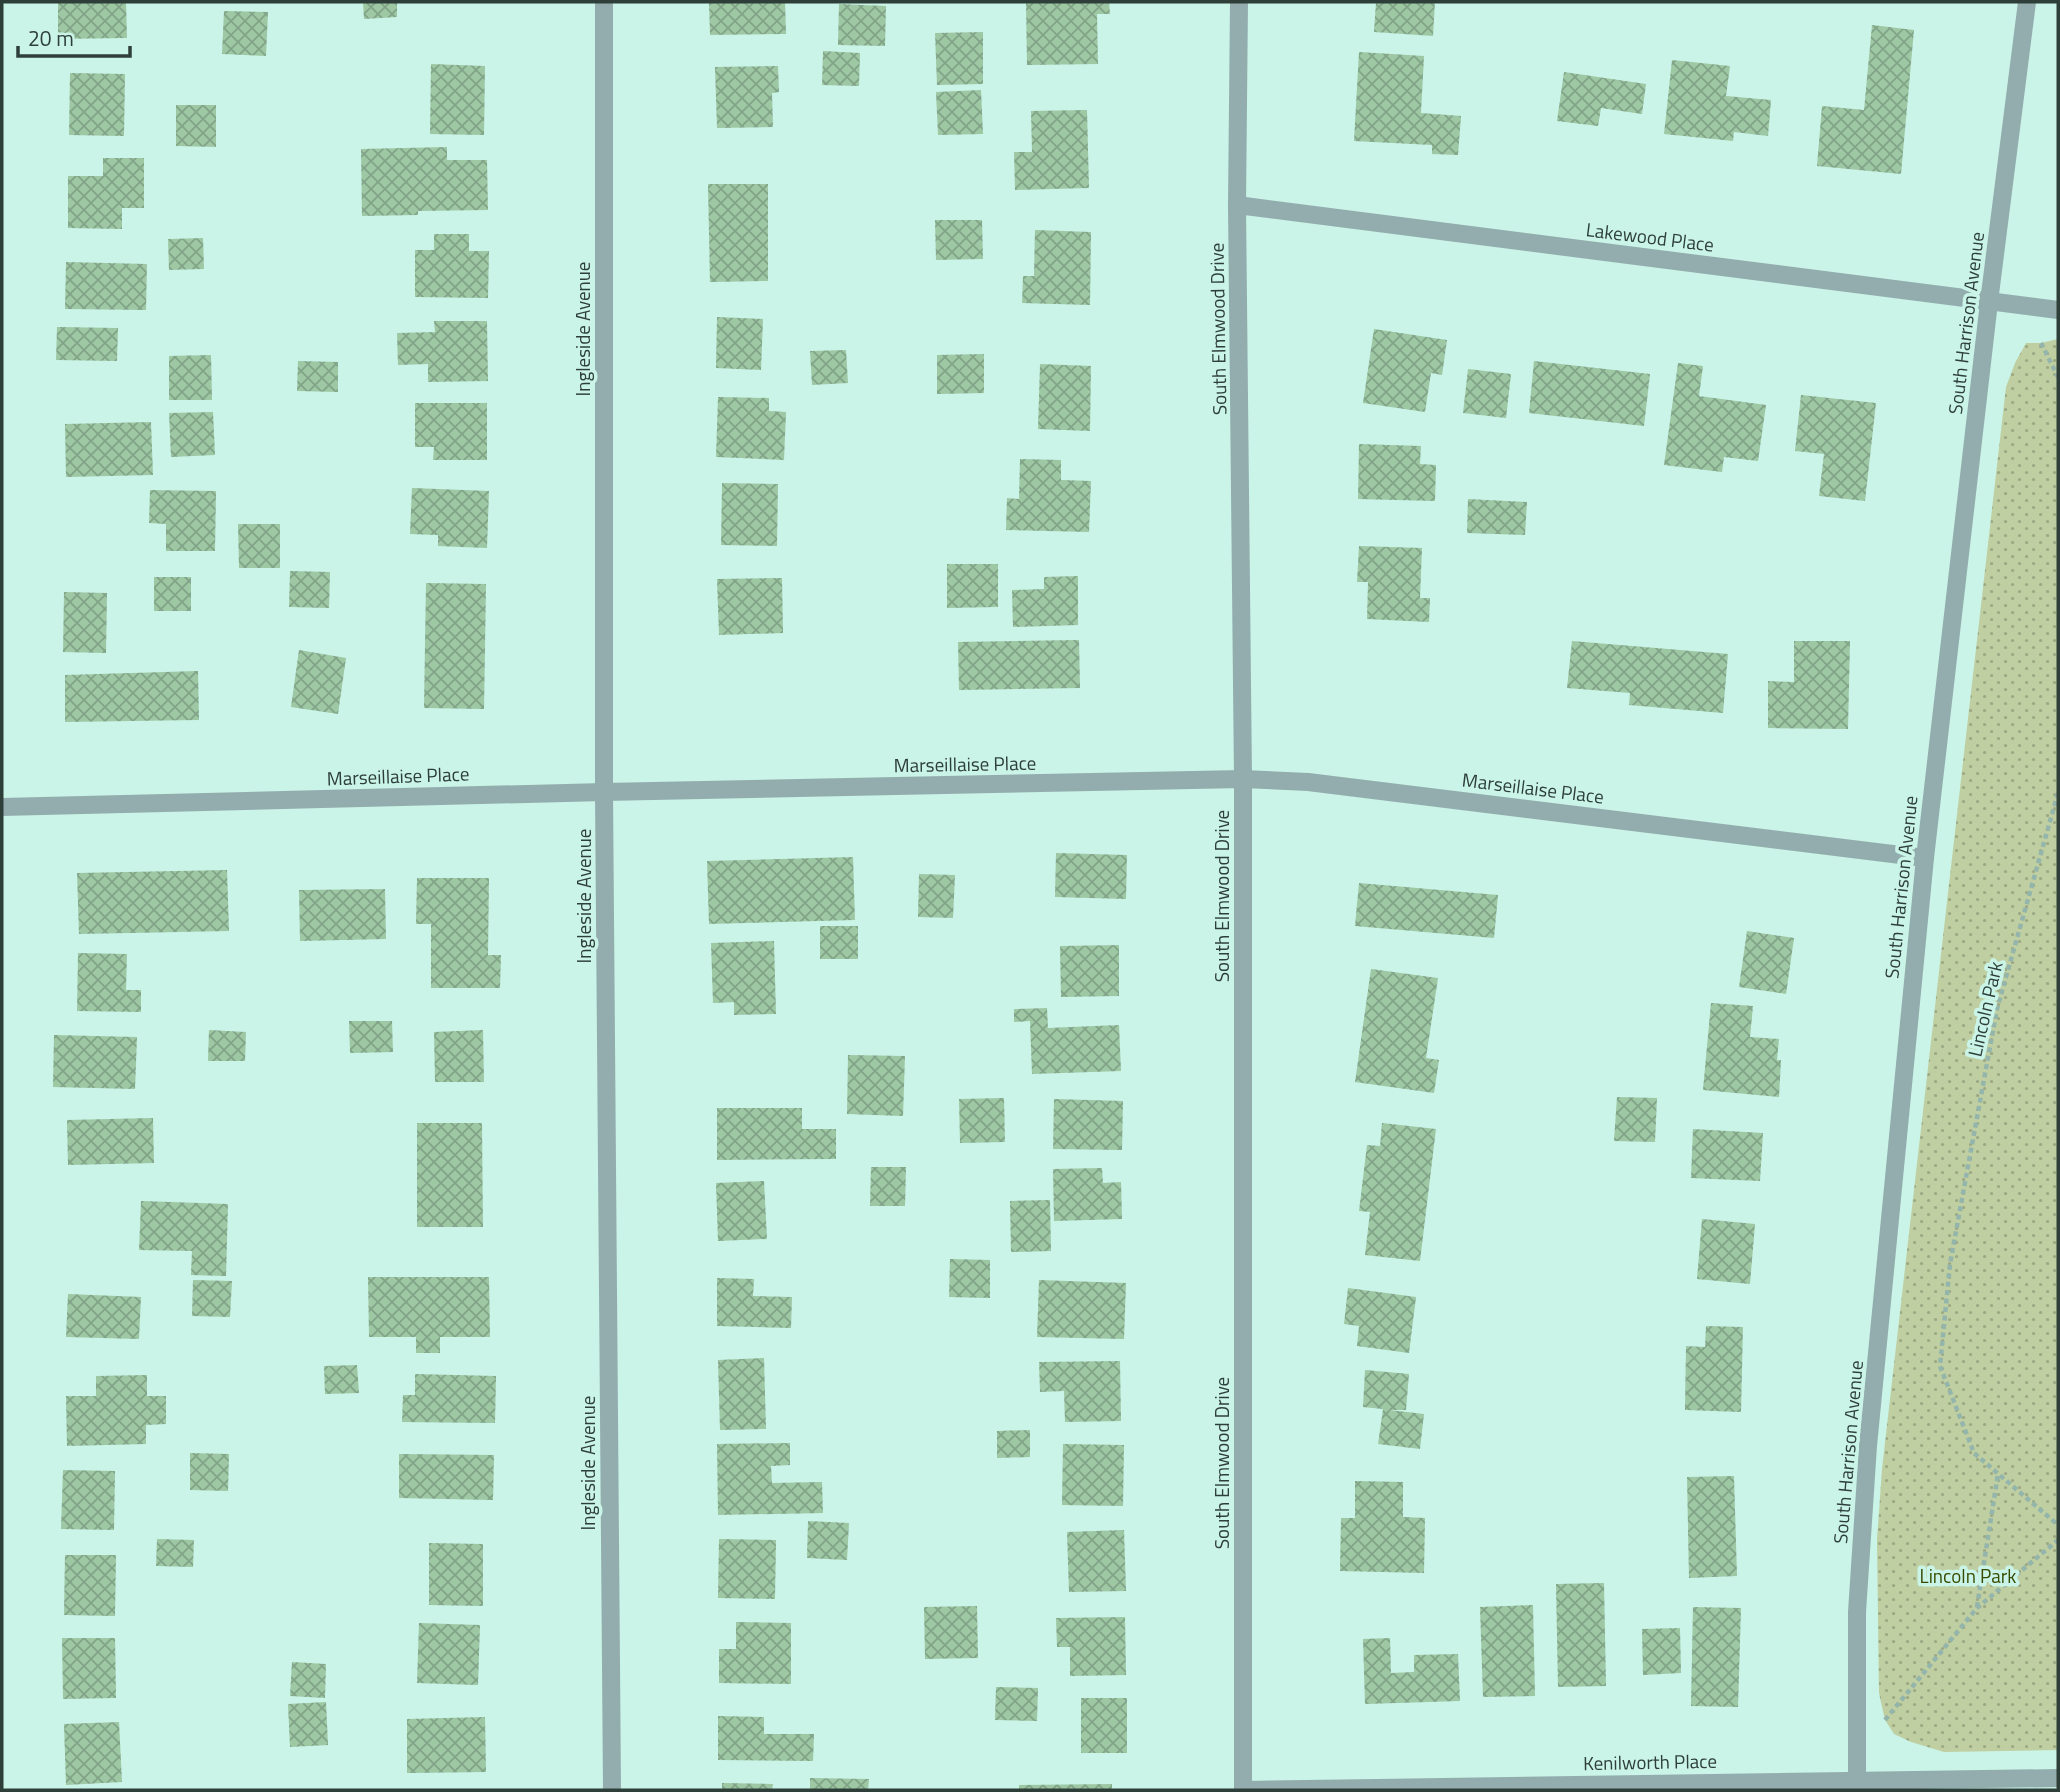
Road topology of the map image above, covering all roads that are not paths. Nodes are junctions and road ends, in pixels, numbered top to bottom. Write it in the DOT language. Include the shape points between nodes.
graph roads {
  1 [pos="604,2"];
  2 [pos="1240,2"];
  3 [pos="2027,2"];
  4 [pos="1237,205"];
  5 [pos="1989,302"];
  6 [pos="2058,310"];
  7 [pos="1243,779"];
  8 [pos="604,792"];
  9 [pos="2,807"];
  10 [pos="1925,858"];
  11 [pos="2058,1778"];
  12 [pos="1857,1780"];
  13 [pos="612,1790"];
  14 [pos="1242,1790"];
  1 -- 8 [label="street, Ingleside Avenue"];
  2 -- 4 [label="street, South Elmwood Drive"];
  3 -- 5 [label="street, South Harrison Avenue"];
  4 -- 5 [label="street, Lakewood Place"];
  4 -- 7 [label="street, South Elmwood Drive"];
  5 -- 6 [label="street, Lakewood Place"];
  5 -- 10 [label="street, South Harrison Avenue"];
  7 -- 8 [label="street, Marseillaise Place"];
  7 -- 10 [label="street, Marseillaise Place" via="1308,782"];
  7 -- 14 [label="street, South Elmwood Drive"];
  8 -- 9 [label="street, Marseillaise Place"];
  8 -- 13 [label="street, Ingleside Avenue"];
  10 -- 12 [label="street, South Harrison Avenue" via="1868,1446 1857,1612"];
  11 -- 12 [label="street, Kenilworth Place"];
  12 -- 14 [label="street, Kenilworth Place"];
}
